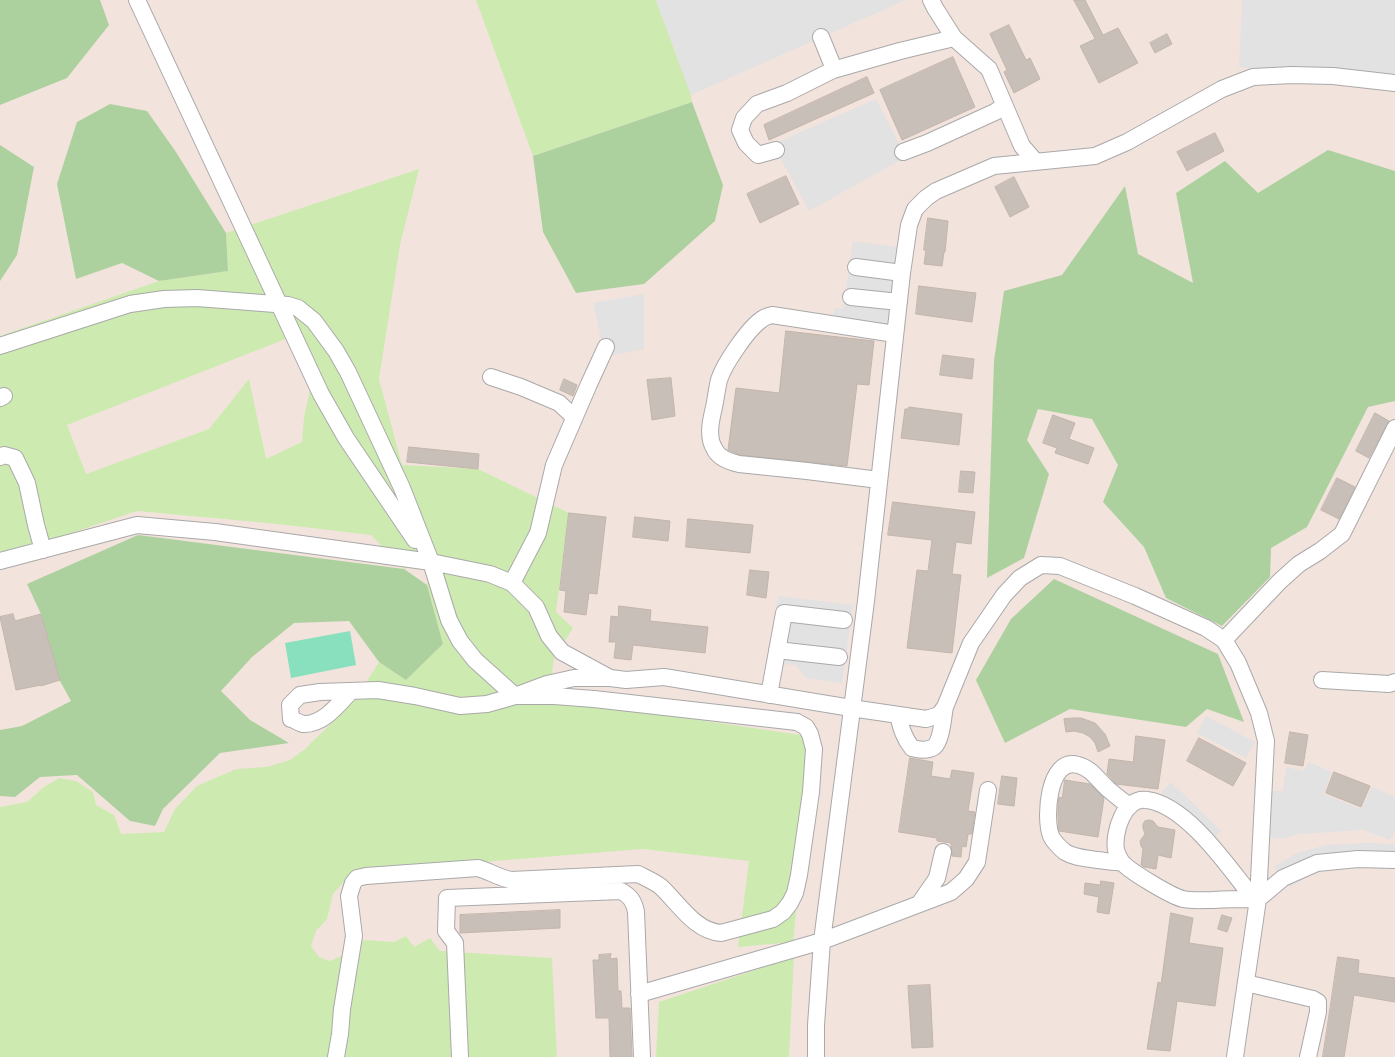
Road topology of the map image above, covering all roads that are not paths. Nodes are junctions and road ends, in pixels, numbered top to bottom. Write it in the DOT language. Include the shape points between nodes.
graph roads {
  1 [pos="137,0"];
  2 [pos="931,0"];
  3 [pos="821,38"];
  4 [pos="954,38"];
  5 [pos="834,70"];
  6 [pos="1395,83"];
  7 [pos="1004,106"];
  8 [pos="776,150"];
  9 [pos="903,152"];
  10 [pos="1034,161"];
  11 [pos="856,268"];
  12 [pos="902,273"];
  13 [pos="851,297"];
  14 [pos="899,302"];
  15 [pos="279,305"];
  16 [pos="896,334"];
  17 [pos="0,346"];
  18 [pos="606,347"];
  19 [pos="491,377"];
  20 [pos="574,417"];
  21 [pos="1395,428"];
  22 [pos="0,457"];
  23 [pos="879,480"];
  24 [pos="43,550"];
  25 [pos="0,562"];
  26 [pos="431,562"];
  27 [pos="512,583"];
  28 [pos="844,620"];
  29 [pos="1224,640"];
  30 [pos="777,650"];
  31 [pos="839,657"];
  32 [pos="610,678"];
  33 [pos="1322,680"];
  34 [pos="1395,682"];
  35 [pos="351,691"];
  36 [pos="768,694"];
  37 [pos="515,696"];
  38 [pos="851,708"];
  39 [pos="904,721"];
  40 [pos="936,724"];
  41 [pos="988,790"];
  42 [pos="1130,806"];
  43 [pos="943,852"];
  44 [pos="1395,860"];
  45 [pos="1122,862"];
  46 [pos="1258,899"];
  47 [pos="918,904"];
  48 [pos="822,941"];
  49 [pos="1246,983"];
  50 [pos="639,994"];
  51 [pos="336,1057"];
  52 [pos="460,1057"];
  53 [pos="642,1057"];
  54 [pos="816,1057"];
  55 [pos="1235,1057"];
  56 [pos="1308,1057"];
  1 -- 15 [label="lane"];
  2 -- 4 [label="lane"];
  3 -- 5 [label="lane"];
  4 -- 5 [label="lane"];
  4 -- 7 [label="lane" via="989,69"];
  5 -- 8 [label="lane" via="787,93 757,104 744,118 740,130 746,143 758,156"];
  6 -- 10 [label="lane" via="1333,76 1253,77 1222,89 1128,142 1095,156"];
  7 -- 9 [label="lane"];
  7 -- 10 [label="lane" via="1022,146"];
  10 -- 12 [label="lane" via="994,166 936,191 926,198 915,209 911,220"];
  11 -- 12 [label="lane"];
  12 -- 14 [label="lane"];
  13 -- 14 [label="lane"];
  14 -- 16 [label="lane"];
  15 -- 17 [label="lane" via="197,298 164,299 130,304"];
  15 -- 26 [label="lane" via="321,394 346,438"];
  15 -- 26 [label="lane" via="298,308 305,312 336,351 402,488"];
  16 -- 23 [label="lane"];
  16 -- 23 [label="lane" via="772,315 762,319 750,330 726,365 720,379 711,422 710,435 714,449 729,462"];
  18 -- 20 [label="lane"];
  19 -- 20 [label="lane" via="521,386 559,403"];
  20 -- 27 [label="lane" via="554,465 538,533"];
  21 -- 29 [label="lane" via="1342,534 1285,576"];
  22 -- 24 [label="lane" via="4,455 15,458 27,483"];
  23 -- 38 [label="lane"];
  24 -- 25 [label="lane"];
  24 -- 26 [label="lane" via="138,525 215,532"];
  26 -- 27 [label="lane" via="490,574"];
  26 -- 37 [label="lane" via="449,620 460,641 475,660"];
  27 -- 32 [label="lane" via="536,607 549,636 562,652"];
  28 -- 30 [label="lane" via="784,613"];
  29 -- 40 [label="lane" via="1206,628 1135,596 1060,566 1041,565 1020,578 1004,595 972,643"];
  29 -- 46 [label="lane" via="1248,685 1266,741"];
  30 -- 31 [label="lane"];
  30 -- 36 [label="lane"];
  32 -- 36 [label="lane" via="626,680 664,677"];
  32 -- 37 [label="lane" via="574,678 547,684"];
  33 -- 34 [label="lane" via="1388,684"];
  35 -- 37 [label="lane" via="378,690 460,706 487,704"];
  36 -- 38 [label="lane"];
  37 -- 51 [label="lane" via="594,699 797,722 806,727 814,749 811,792 795,893 783,912 773,919 721,933 698,924 661,887 638,874 511,880 478,868 357,878 349,896 354,936"];
  38 -- 39 [label="lane"];
  38 -- 48 [label="lane"];
  39 -- 40 [label="lane" via="926,719"];
  39 -- 40 [label="lane" via="906,741 912,748 923,750 934,746 939,738"];
  41 -- 47 [label="lane" via="977,862 966,878 950,892"];
  42 -- 45 [label="lane" via="1125,811 1116,832 1116,851"];
  42 -- 45 [label="lane" via="1109,790 1092,772 1076,764 1067,765 1059,771 1050,791 1048,821 1051,837 1065,851 1080,858"];
  42 -- 46 [label="lane" via="1146,799 1181,816 1196,828 1250,894"];
  43 -- 47 [label="lane" via="937,878"];
  44 -- 46 [label="lane" via="1358,859 1317,863 1283,878"];
  45 -- 46 [label="lane" via="1143,878 1182,899"];
  46 -- 49 [label="lane"];
  47 -- 48 [label="lane"];
  48 -- 50 [label="lane"];
  48 -- 54 [label="lane"];
  49 -- 55 [label="lane"];
  49 -- 56 [label="lane" via="1318,1002"];
  50 -- 52 [label="lane" via="636,912 634,903 628,895 620,891 447,898 446,931 455,943"];
  50 -- 53 [label="lane"];
}
